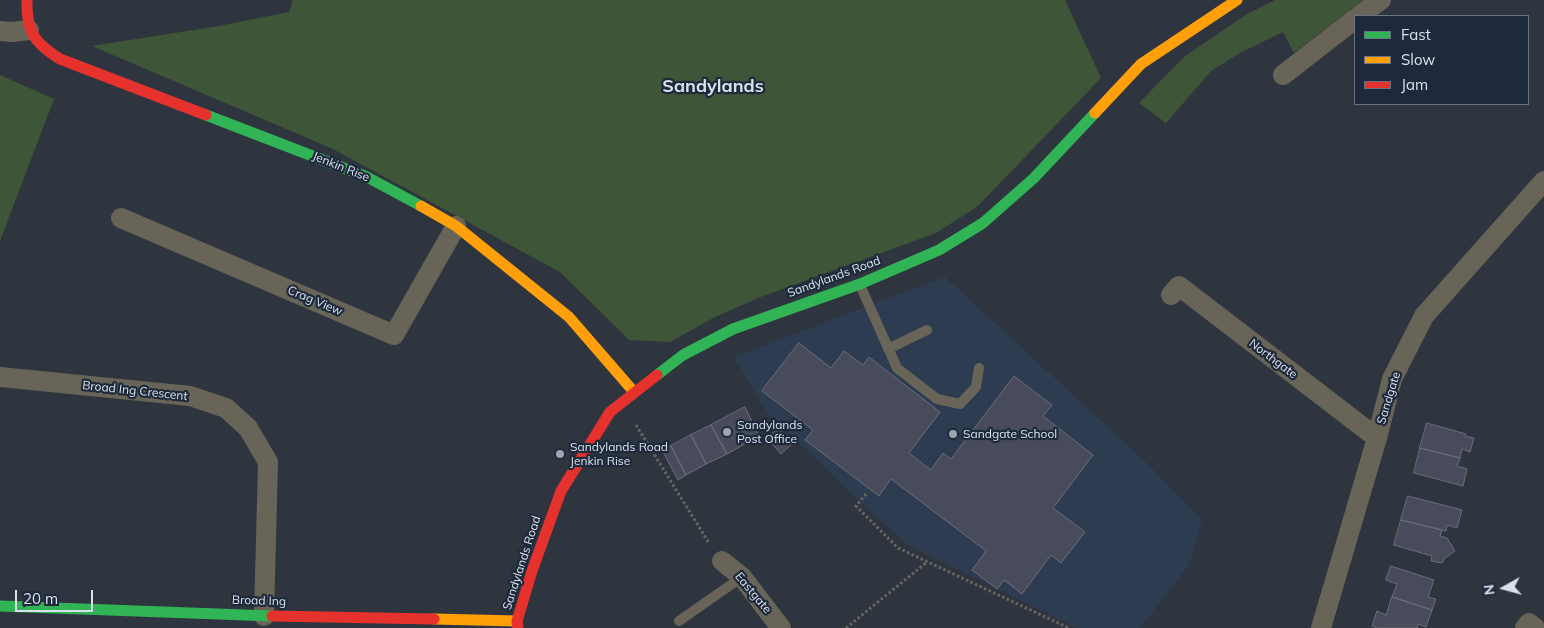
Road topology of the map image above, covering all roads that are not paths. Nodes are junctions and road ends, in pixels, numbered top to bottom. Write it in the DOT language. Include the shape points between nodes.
graph roads {
  1 [pos="27,0"];
  2 [pos="1237,0"];
  3 [pos="1381,0"];
  4 [pos="1360,15"];
  5 [pos="1354,20"];
  6 [pos="29,30"];
  7 [pos="0,31"];
  8 [pos="1283,75"];
  9 [pos="1544,181"];
  10 [pos="121,218"];
  11 [pos="456,226"];
  12 [pos="860,284"];
  13 [pos="1171,295"];
  14 [pos="927,330"];
  15 [pos="888,349"];
  16 [pos="979,368"];
  17 [pos="0,377"];
  18 [pos="634,392"];
  19 [pos="1377,438"];
  20 [pos="722,561"];
  21 [pos="742,577"];
  22 [pos="0,606"];
  23 [pos="264,616"];
  24 [pos="679,621"];
  25 [pos="518,625"];
  26 [pos="781,628"];
  27 [pos="1321,628"];
  28 [pos="1525,628"];
  29 [pos="1535,628"];
  1 -- 6 [label="street"];
  2 -- 12 [label="street, Sandylands Road" via="1141,64 1034,178 983,223 939,250"];
  3 -- 4 [label="street"];
  5 -- 8 [label="street"];
  6 -- 7 [label="street"];
  6 -- 11 [label="street, Jenkin Rise" via="43,50 60,60 367,177"];
  9 -- 19 [label="street, Sandgate" via="1424,316 1392,379"];
  10 -- 11 [label="street, Crag View" via="394,335"];
  11 -- 18 [label="street, Jenkin Rise" via="569,317"];
  12 -- 15 [label="lane"];
  12 -- 18 [label="street, Sandylands Road" via="733,329 683,355"];
  13 -- 19 [label="street, Northgate" via="1179,286"];
  14 -- 15 [label="lane"];
  15 -- 16 [label="lane" via="898,368 937,399 945,401 960,404 976,387"];
  17 -- 23 [label="street, Broad Ing Crescent" via="190,396 226,408 248,428 268,462"];
  18 -- 25 [label="street, Sandylands Road" via="610,412 561,492 532,571"];
  19 -- 27 [label="street, Sandgate"];
  20 -- 21 [label="street, Eastgate"];
  21 -- 24 [label="lane"];
  21 -- 26 [label="street, Eastgate"];
  22 -- 23 [label="street, Broad Ing"];
  23 -- 25 [label="street, Broad Ing"];
  28 -- 29 [label="street" via="1529,623"];
}
